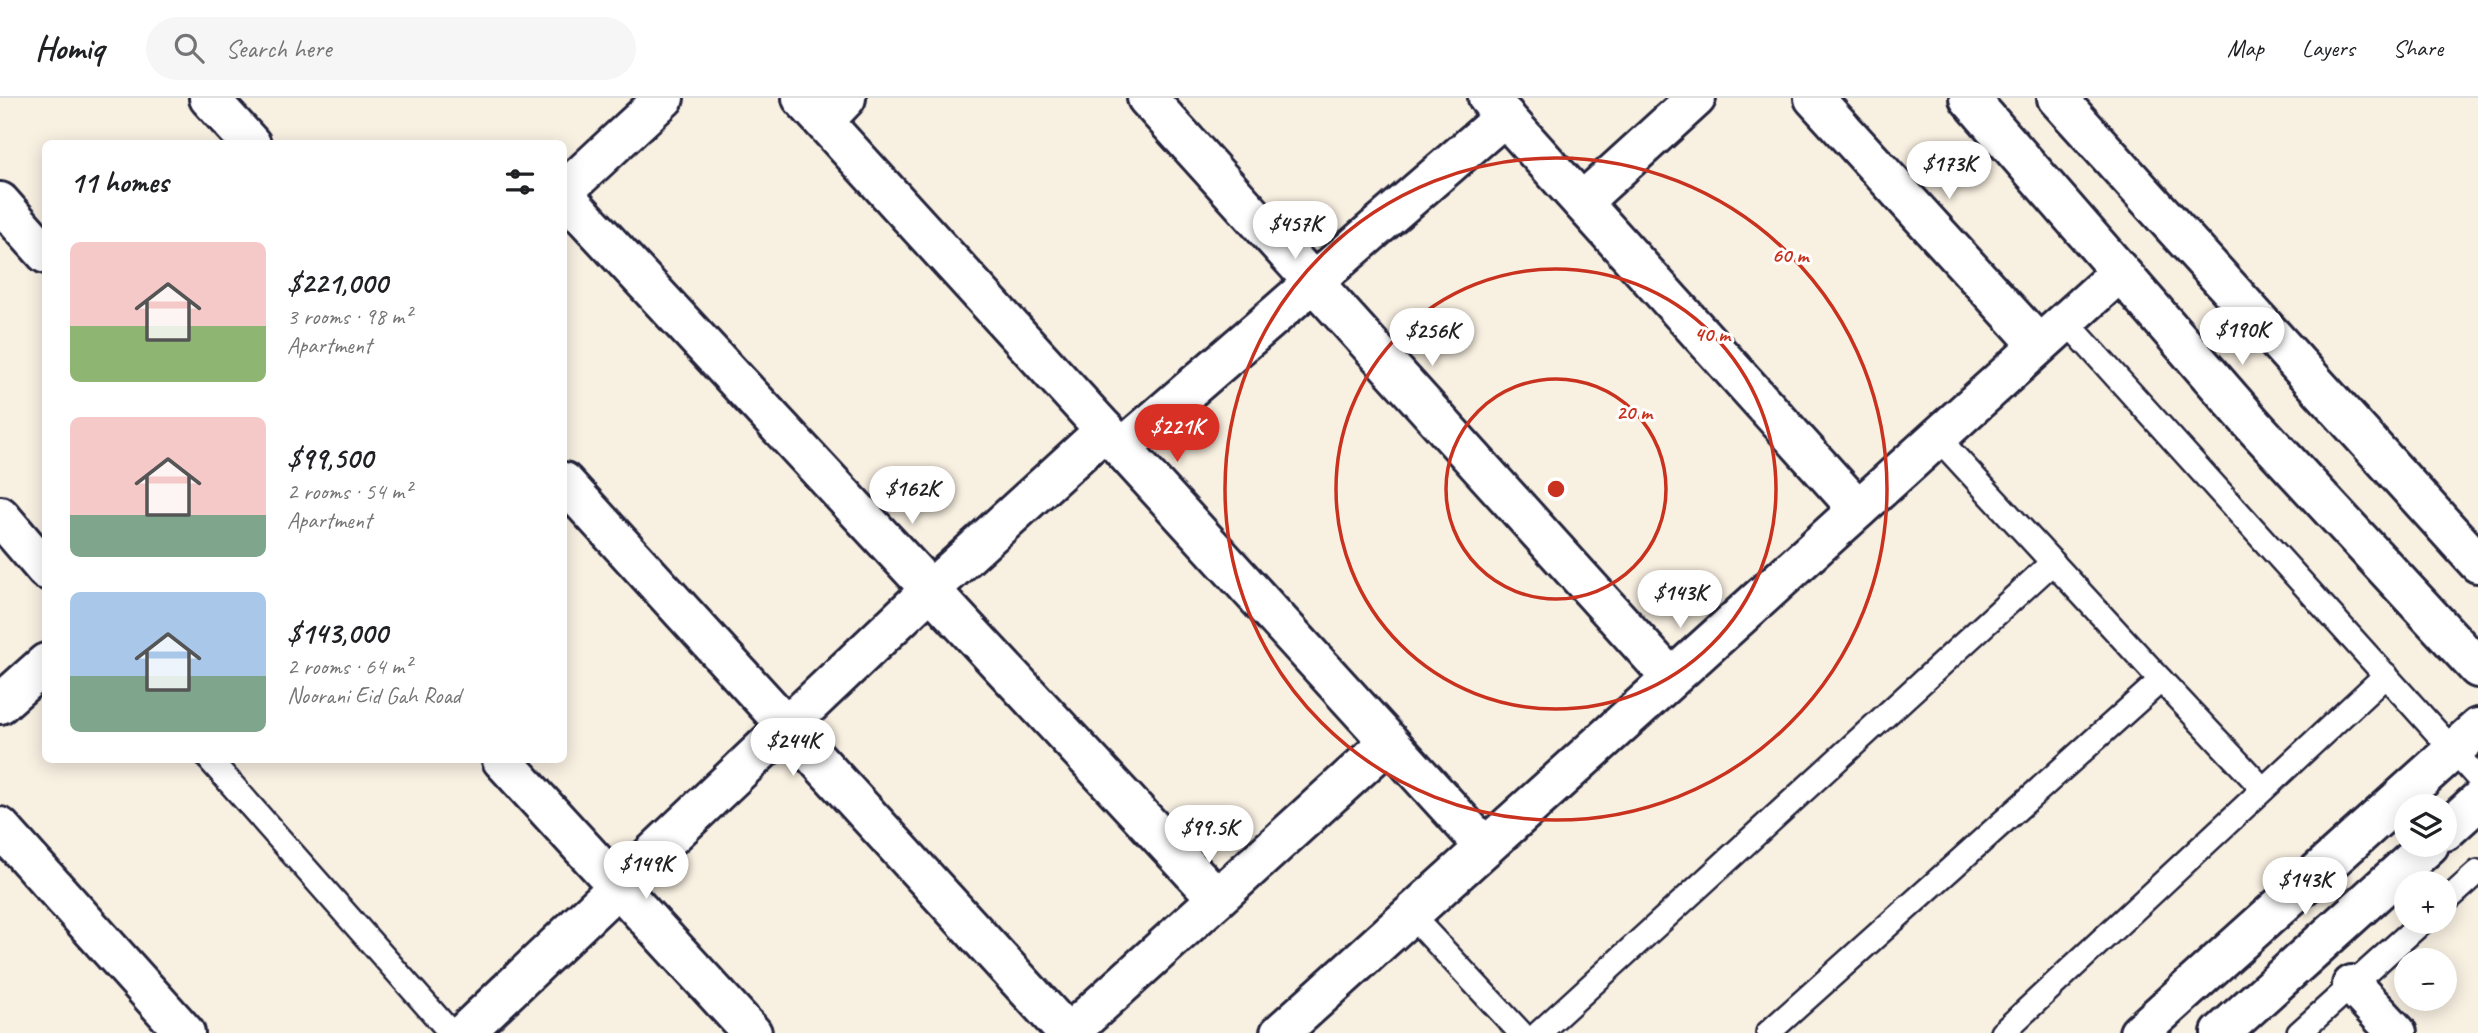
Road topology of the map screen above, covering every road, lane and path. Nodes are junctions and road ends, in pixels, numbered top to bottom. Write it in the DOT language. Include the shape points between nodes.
graph roads {
  1 [pos="209,98"];
  2 [pos="664,98"];
  3 [pos="1147,98"];
  4 [pos="1696,98"];
  5 [pos="1814,98"];
  6 [pos="1969,98"];
  7 [pos="2057,98"];
  8 [pos="824,106"];
  9 [pos="1496,107"];
  10 [pos="247,140"];
  11 [pos="567,190"];
  12 [pos="567,196"];
  13 [pos="0,202"];
  14 [pos="1582,202"];
  15 [pos="42,249"];
  16 [pos="2120,272"];
  17 [pos="1315,283"];
  18 [pos="2053,333"];
  19 [pos="1937,438"];
  20 [pos="1114,439"];
  21 [pos="567,485"];
  22 [pos="1858,509"];
  23 [pos="0,516"];
  24 [pos="2473,546"];
  25 [pos="2053,562"];
  26 [pos="42,565"];
  27 [pos="930,590"];
  28 [pos="42,667"];
  29 [pos="2478,668"];
  30 [pos="2386,675"];
  31 [pos="1671,678"];
  32 [pos="2161,680"];
  33 [pos="0,704"];
  34 [pos="787,727"];
  35 [pos="1389,742"];
  36 [pos="2470,753"];
  37 [pos="213,763"];
  38 [pos="505,763"];
  39 [pos="2263,789"];
  40 [pos="2478,802"];
  41 [pos="2457,820"];
  42 [pos="0,827"];
  43 [pos="1485,847"];
  44 [pos="2417,857"];
  45 [pos="2478,872"];
  46 [pos="618,886"];
  47 [pos="2457,891"];
  48 [pos="1217,898"];
  49 [pos="1410,915"];
  50 [pos="2409,934"];
  51 [pos="2352,985"];
  52 [pos="185,1033"];
  53 [pos="452,1033"];
  54 [pos="464,1033"];
  55 [pos="752,1033"];
  56 [pos="1068,1033"];
  57 [pos="1280,1033"];
  58 [pos="1521,1033"];
  59 [pos="1539,1033"];
  60 [pos="1769,1033"];
  61 [pos="2002,1033"];
  62 [pos="2139,1033"];
  63 [pos="2221,1033"];
  64 [pos="2299,1033"];
  65 [pos="2397,1033"];
  1 -- 10 [label="street"];
  2 -- 11 [label="street"];
  3 -- 17 [label="street"];
  4 -- 14 [label="street"];
  5 -- 18 [label="street"];
  6 -- 16 [label="street"];
  7 -- 24 [label="street"];
  8 -- 20 [label="street"];
  9 -- 14 [label="street"];
  9 -- 17 [label="street"];
  12 -- 27 [label="street"];
  13 -- 15 [label="street"];
  14 -- 22 [label="street"];
  16 -- 18 [label="street"];
  16 -- 29 [label="street" via="2255,427"];
  17 -- 20 [label="street"];
  17 -- 31 [label="street"];
  18 -- 19 [label="street"];
  18 -- 30 [label="lane"];
  19 -- 22 [label="street"];
  19 -- 25 [label="lane"];
  20 -- 27 [label="street"];
  20 -- 35 [label="street"];
  21 -- 34 [label="street"];
  22 -- 31 [label="street"];
  23 -- 26 [label="street"];
  25 -- 32 [label="lane"];
  25 -- 59 [label="lane"];
  27 -- 34 [label="street"];
  27 -- 48 [label="street"];
  28 -- 33 [label="street"];
  30 -- 36 [label="lane"];
  30 -- 39 [label="lane"];
  31 -- 43 [label="street"];
  32 -- 39 [label="lane"];
  32 -- 60 [label="lane"];
  34 -- 46 [label="street"];
  34 -- 56 [label="street"];
  35 -- 43 [label="street"];
  35 -- 48 [label="street"];
  36 -- 62 [label="street"];
  37 -- 53 [label="lane"];
  38 -- 46 [label="street"];
  39 -- 61 [label="lane"];
  40 -- 41 [label="street"];
  42 -- 52 [label="street"];
  43 -- 49 [label="street"];
  44 -- 63 [label="street"];
  45 -- 47 [label="lane"];
  46 -- 54 [label="street"];
  46 -- 55 [label="street"];
  48 -- 56 [label="street"];
  49 -- 57 [label="street"];
  49 -- 58 [label="lane"];
  50 -- 51 [label="lane"];
  51 -- 64 [label="lane"];
  51 -- 65 [label="street"];
}
